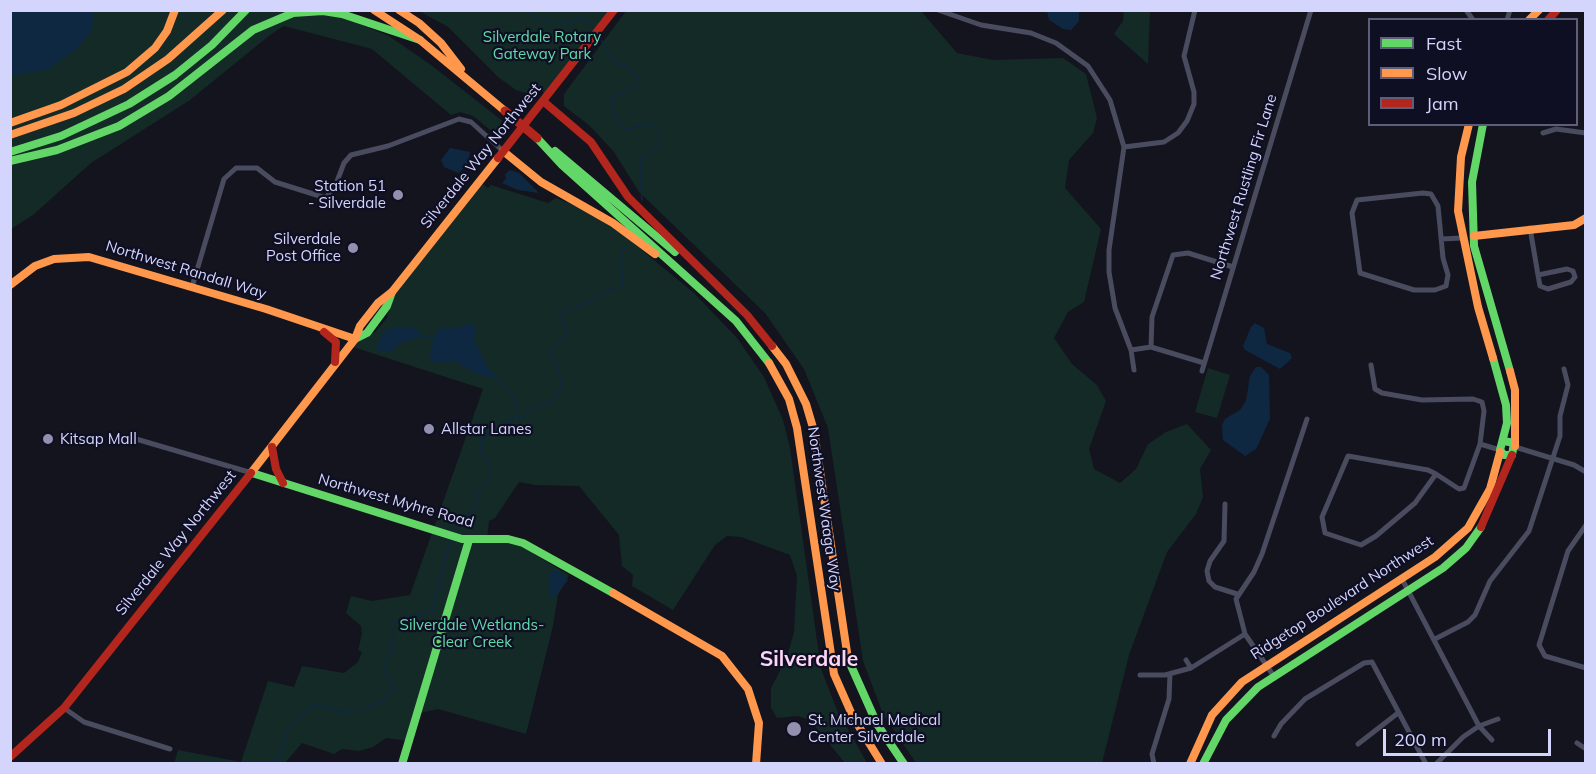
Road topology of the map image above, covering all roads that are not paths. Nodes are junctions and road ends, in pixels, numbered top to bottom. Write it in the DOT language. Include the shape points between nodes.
graph roads {
  1 [pos="175,10"];
  2 [pos="223,10"];
  3 [pos="246,10"];
  4 [pos="374,10"];
  5 [pos="399,10"];
  6 [pos="614,10"];
  7 [pos="938,10"];
  8 [pos="1196,10"];
  9 [pos="1311,10"];
  10 [pos="420,40"];
  11 [pos="465,77"];
  12 [pos="543,101"];
  13 [pos="10,123"];
  14 [pos="1469,126"];
  15 [pos="1483,126"];
  16 [pos="1543,132"];
  17 [pos="1586,133"];
  18 [pos="10,135"];
  19 [pos="537,138"];
  20 [pos="1124,147"];
  21 [pos="503,151"];
  22 [pos="10,152"];
  23 [pos="10,161"];
  24 [pos="1586,218"];
  25 [pos="1530,228"];
  26 [pos="1474,236"];
  27 [pos="1462,238"];
  28 [pos="1441,239"];
  29 [pos="1233,267"];
  30 [pos="1538,275"];
  31 [pos="694,283"];
  32 [pos="10,285"];
  33 [pos="192,287"];
  34 [pos="719,288"];
  35 [pos="307,322"];
  36 [pos="355,339"];
  37 [pos="1151,347"];
  38 [pos="1131,350"];
  39 [pos="1204,363"];
  40 [pos="1371,365"];
  41 [pos="1564,369"];
  42 [pos="1134,370"];
  43 [pos="1202,371"];
  44 [pos="330,372"];
  45 [pos="1307,419"];
  46 [pos="136,439"];
  47 [pos="1482,445"];
  48 [pos="272,447"];
  49 [pos="1501,447"];
  50 [pos="1516,450"];
  51 [pos="1553,458"];
  52 [pos="1586,472"];
  53 [pos="252,473"];
  54 [pos="1436,474"];
  55 [pos="282,483"];
  56 [pos="1226,504"];
  57 [pos="1586,525"];
  58 [pos="469,540"];
  59 [pos="1402,579"];
  60 [pos="1409,591"];
  61 [pos="1238,594"];
  62 [pos="1245,634"];
  63 [pos="1435,639"];
  64 [pos="1186,660"];
  65 [pos="1266,664"];
  66 [pos="1191,668"];
  67 [pos="1586,668"];
  68 [pos="1170,674"];
  69 [pos="1140,675"];
  70 [pos="1273,675"];
  71 [pos="64,708"];
  72 [pos="1398,712"];
  73 [pos="1498,719"];
  74 [pos="1479,726"];
  75 [pos="1274,736"];
  76 [pos="1492,740"];
  77 [pos="1577,743"];
  78 [pos="1358,744"];
  79 [pos="170,749"];
  80 [pos="1586,749"];
  81 [pos="10,757"];
  82 [pos="402,764"];
  83 [pos="756,764"];
  84 [pos="882,764"];
  85 [pos="904,764"];
  86 [pos="1154,764"];
  87 [pos="1190,764"];
  88 [pos="1203,764"];
  89 [pos="1426,764"];
  90 [pos="1436,764"];
  1 -- 13 [label="main road" via="155,48 127,72 62,105"];
  2 -- 18 [label="main road" via="182,49 124,89 66,117"];
  3 -- 22 [label="main road" via="175,75 129,104 61,136"];
  4 -- 10 [label="main road"];
  5 -- 11 [label="main road" via="447,49"];
  6 -- 12 [label="main road, Silverdale Way Northwest"];
  7 -- 20 [label="street" via="981,25 1031,33 1067,49 1088,66 1102,86"];
  8 -- 20 [label="street" via="1184,56 1194,92 1188,121 1164,142"];
  9 -- 29 [label="street, Northwest Rustling Fir Lane"];
  10 -- 11 [label="main road"];
  10 -- 23 [label="main road" via="333,12 283,16 253,30 169,96 119,126 66,148"];
  11 -- 19 [label="main road, bridge"];
  12 -- 21 [label="main road, Silverdale Way Northwest"];
  12 -- 34 [label="main road" via="591,142 628,197"];
  14 -- 27 [label="main road, Ridgetop Boulevard Northwest" via="1457,194"];
  15 -- 26 [label="main road, Ridgetop Boulevard Northwest" via="1472,182"];
  16 -- 17 [label="street" via="1556,129"];
  19 -- 31 [label="main road"];
  19 -- 34 [label="main road"];
  20 -- 38 [label="street" via="1108,272 1115,308"];
  21 -- 31 [label="main road" via="541,182 613,223"];
  21 -- 33 [label="street" via="471,122 459,119 397,143 351,155 326,198 275,182 257,168 236,168 224,179"];
  21 -- 36 [label="main road, Silverdale Way Northwest" via="392,292 378,303"];
  24 -- 25 [label="main road" via="1574,225"];
  25 -- 26 [label="main road"];
  25 -- 30 [label="street"];
  26 -- 27 [label="main road" via="1470,243"];
  26 -- 50 [label="main road, Ridgetop Boulevard Northwest" via="1475,256 1515,390"];
  27 -- 28 [label="street"];
  27 -- 49 [label="main road, Ridgetop Boulevard Northwest" via="1506,405"];
  28 -- 28 [label="street" via="1448,275 1446,286 1414,290 1360,273 1352,213 1357,200 1431,194 1438,206"];
  29 -- 37 [label="street" via="1188,253 1173,255 1152,317"];
  29 -- 39 [label="street, Northwest Rustling Fir Lane"];
  30 -- 30 [label="street" via="1540,286 1548,289 1572,282 1575,277 1567,269"];
  31 -- 84 [label="main road, Northwest Waaga Way" via="758,346 789,399 798,428 834,674 853,717"];
  32 -- 33 [label="main road, Northwest Randall Way" via="35,266 79,256 98,258"];
  33 -- 35 [label="main road, Northwest Randall Way"];
  34 -- 85 [label="main road, Northwest Waaga Way" via="770,340 806,404 820,463 849,662 868,706"];
  35 -- 36 [label="main road, Northwest Randall Way"];
  35 -- 44 [label="main road" via="336,342 337,357"];
  36 -- 44 [label="main road, Silverdale Way Northwest"];
  37 -- 38 [label="street"];
  37 -- 39 [label="street"];
  38 -- 42 [label="street"];
  39 -- 43 [label="street, Northwest Rustling Fir Lane"];
  40 -- 47 [label="street" via="1375,389 1382,393 1422,400 1482,402"];
  41 -- 51 [label="street" via="1568,385"];
  44 -- 48 [label="main road, Silverdale Way Northwest"];
  45 -- 61 [label="street" via="1262,554"];
  46 -- 53 [label="street, Northwest Myhre Road"];
  47 -- 49 [label="street"];
  47 -- 54 [label="street" via="1464,488 1459,489"];
  48 -- 53 [label="main road, Silverdale Way Northwest"];
  48 -- 55 [label="main road"];
  49 -- 50 [label="main road" via="1504,455"];
  49 -- 50 [label="main road" via="1509,440"];
  49 -- 59 [label="main road, Ridgetop Boulevard Northwest" via="1490,489 1467,528"];
  50 -- 51 [label="street"];
  50 -- 60 [label="main road, Ridgetop Boulevard Northwest" via="1478,533 1454,558"];
  51 -- 52 [label="street"];
  51 -- 63 [label="street" via="1529,531 1495,575 1475,615"];
  53 -- 55 [label="main road, Northwest Myhre Road"];
  53 -- 71 [label="main road, Silverdale Way Northwest"];
  54 -- 54 [label="street" via="1416,502 1361,545 1325,533 1322,517 1348,456"];
  55 -- 58 [label="main road, Northwest Myhre Road"];
  56 -- 61 [label="street" via="1224,541 1210,561 1209,581 1215,587"];
  57 -- 67 [label="street" via="1568,551 1539,645 1545,656"];
  58 -- 82 [label="main road"];
  58 -- 83 [label="main road, Northwest Myhre Road" via="508,539 533,547 718,653 740,675 755,703 760,734"];
  59 -- 60 [label="street"];
  59 -- 65 [label="main road, Ridgetop Boulevard Northwest"];
  60 -- 63 [label="street"];
  60 -- 70 [label="main road, Ridgetop Boulevard Northwest"];
  61 -- 62 [label="street" via="1236,600"];
  62 -- 65 [label="street"];
  62 -- 66 [label="street"];
  63 -- 74 [label="street"];
  64 -- 66 [label="street"];
  65 -- 70 [label="street"];
  65 -- 87 [label="main road, Ridgetop Boulevard Northwest" via="1242,682 1212,715"];
  66 -- 68 [label="street"];
  68 -- 69 [label="street"];
  68 -- 86 [label="street" via="1169,699 1152,754"];
  70 -- 88 [label="main road, Ridgetop Boulevard Northwest" via="1226,720"];
  71 -- 79 [label="street" via="84,722"];
  71 -- 81 [label="main road, Silverdale Way Northwest"];
  72 -- 75 [label="street" via="1378,669 1372,662 1364,663 1305,699"];
  72 -- 78 [label="street"];
  72 -- 89 [label="street"];
  73 -- 74 [label="street"];
  74 -- 76 [label="street"];
  74 -- 90 [label="street"];
  77 -- 80 [label="street"];
}
